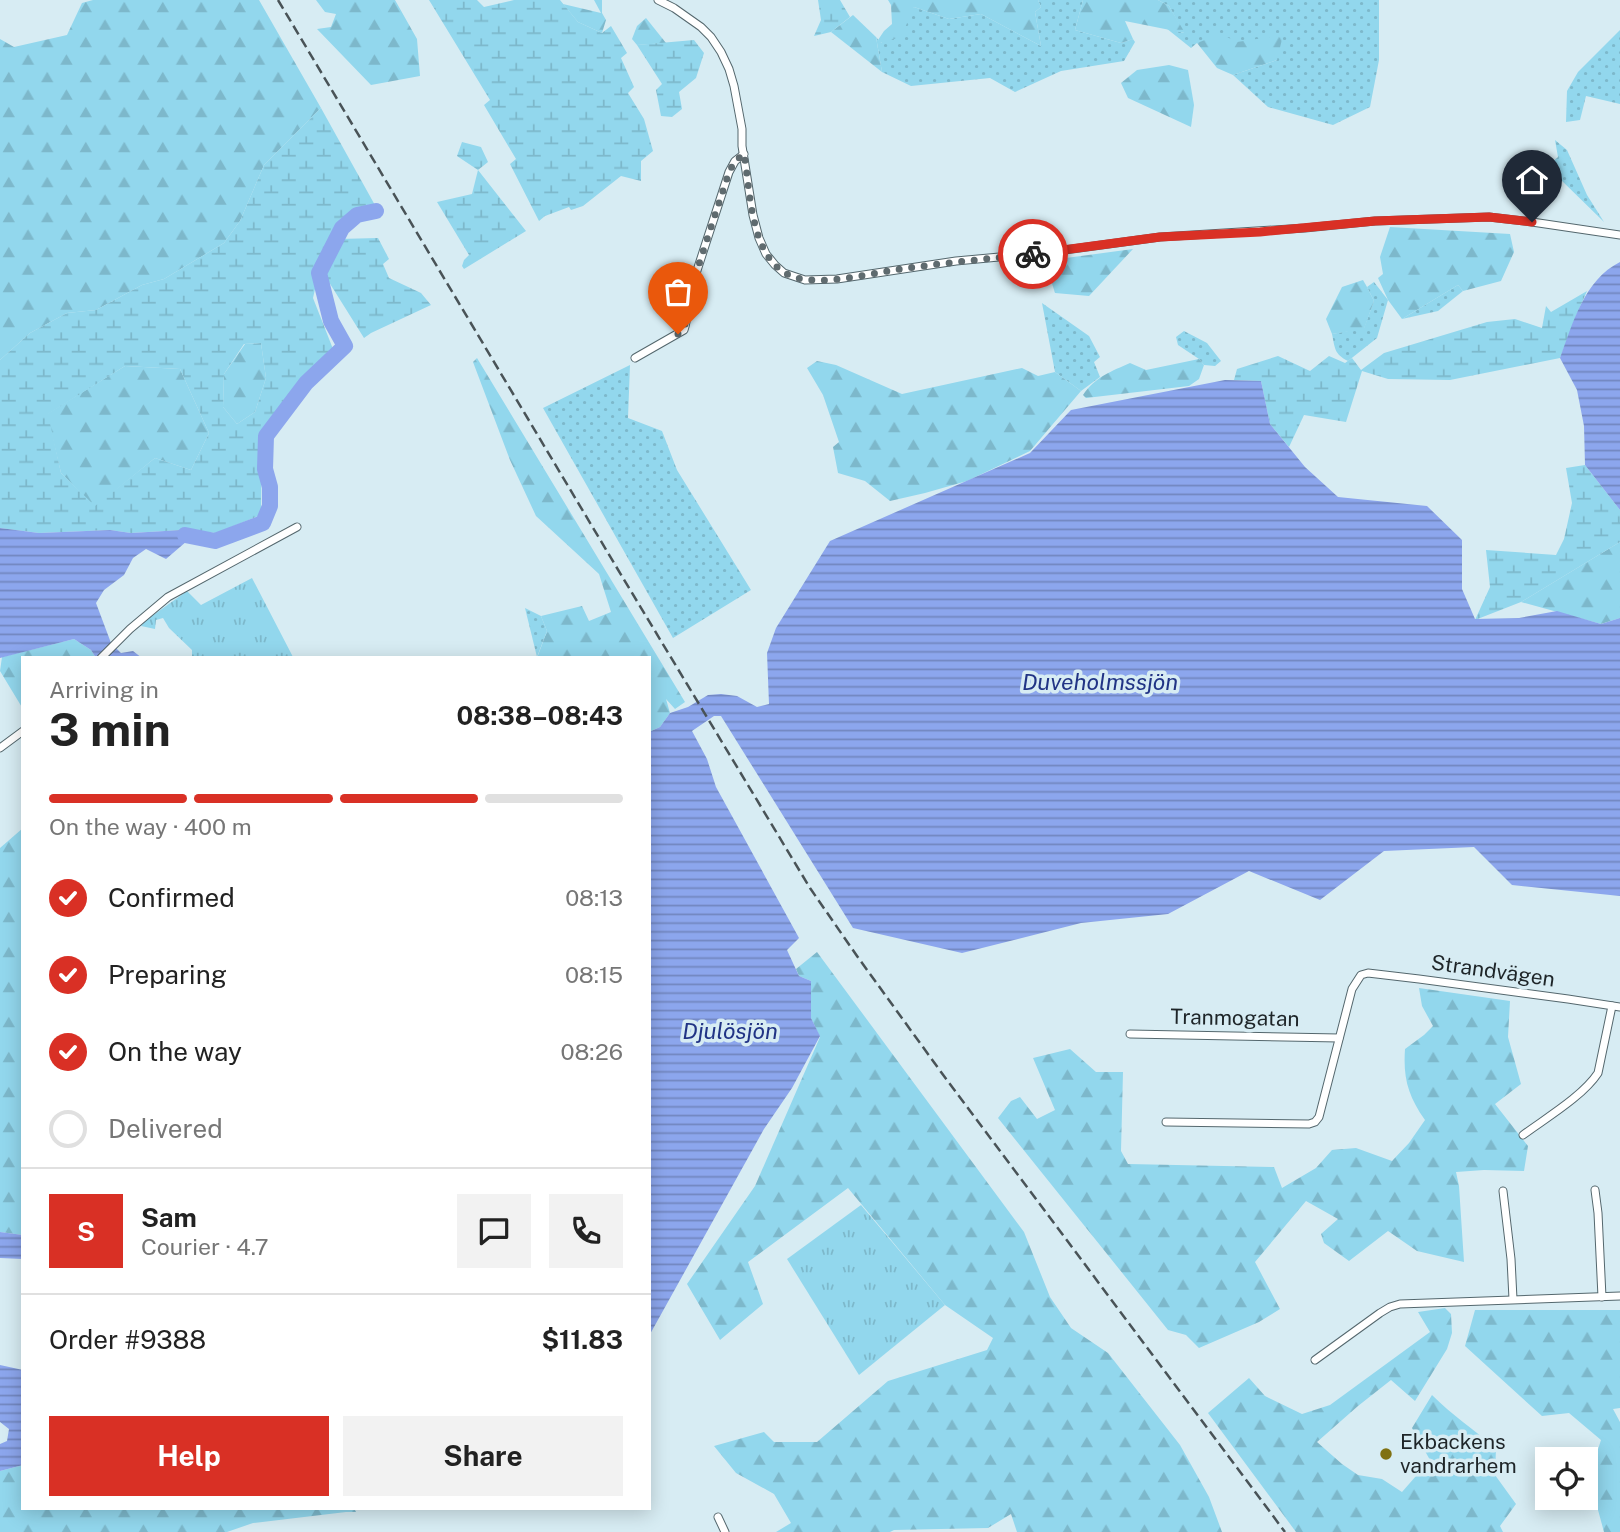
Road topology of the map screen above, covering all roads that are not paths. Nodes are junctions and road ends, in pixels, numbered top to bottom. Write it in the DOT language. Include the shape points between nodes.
graph roads {
  1 [pos="658,0"];
  2 [pos="744,154"];
  3 [pos="1620,235"];
  4 [pos="635,358"];
  5 [pos="298,527"];
  6 [pos="103,656"];
  7 [pos="21,732"];
  8 [pos="0,748"];
  9 [pos="1616,1007"];
  10 [pos="1130,1034"];
  11 [pos="1339,1038"];
  12 [pos="1166,1122"];
  13 [pos="1523,1135"];
  14 [pos="1595,1190"];
  15 [pos="1503,1191"];
  16 [pos="1620,1296"];
  17 [pos="1602,1297"];
  18 [pos="1513,1299"];
  19 [pos="1315,1360"];
  20 [pos="718,1517"];
  21 [pos="725,1532"];
  1 -- 2 [label="street" via="701,27 721,52 734,86"];
  2 -- 3 [label="street" via="753,215 766,254 784,273 805,280 1160,237 1375,221 1489,217"];
  2 -- 4 [label="street" via="729,172 690,292 684,330"];
  5 -- 6 [label="street" via="168,597"];
  7 -- 8 [label="street"];
  9 -- 11 [label="street, Strandvägen" via="1361,975 1352,989"];
  9 -- 13 [label="street" via="1598,1073"];
  10 -- 11 [label="street, Tranmogatan"];
  11 -- 12 [label="street" via="1315,1122"];
  14 -- 17 [label="street"];
  15 -- 18 [label="street"];
  16 -- 17 [label="street"];
  17 -- 18 [label="street"];
  18 -- 19 [label="street" via="1390,1307"];
  20 -- 21 [label="street"];
}
